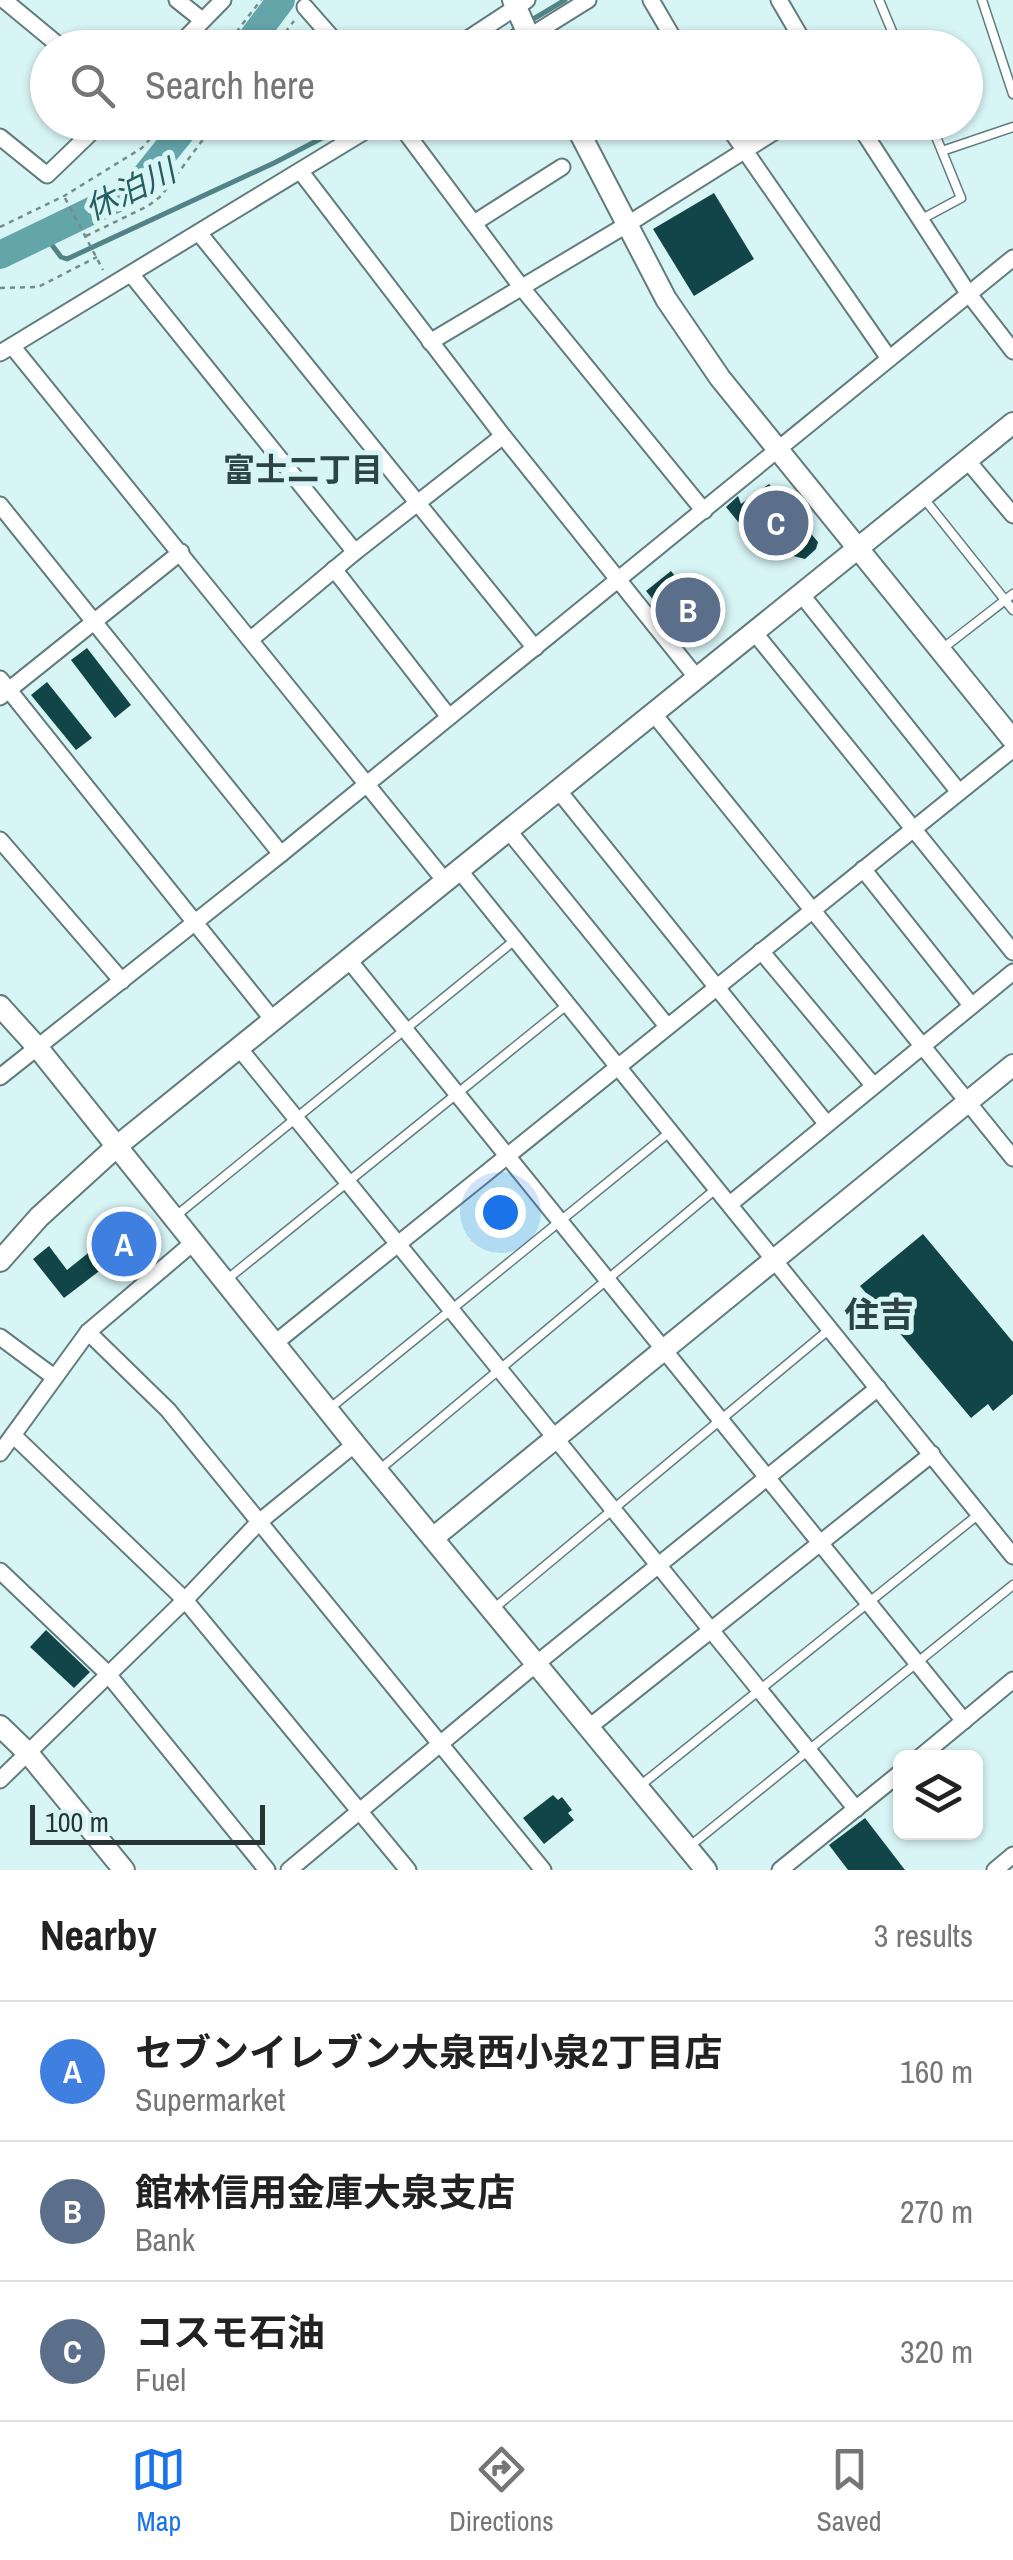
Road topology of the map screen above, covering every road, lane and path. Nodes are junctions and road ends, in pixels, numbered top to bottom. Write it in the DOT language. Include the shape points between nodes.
graph roads {
  1 [pos="4,0"];
  2 [pos="177,0"];
  3 [pos="222,0"];
  4 [pos="261,0"];
  5 [pos="588,0"];
  6 [pos="651,0"];
  7 [pos="778,0"];
  8 [pos="879,0"];
  9 [pos="982,0"];
  10 [pos="306,6"];
  11 [pos="198,16"];
  12 [pos="522,24"];
  13 [pos="40,30"];
  14 [pos="193,30"];
  15 [pos="238,30"];
  16 [pos="287,30"];
  17 [pos="326,30"];
  18 [pos="669,30"];
  19 [pos="797,30"];
  20 [pos="892,30"];
  21 [pos="1013,94"];
  22 [pos="1013,128"];
  23 [pos="0,137"];
  24 [pos="983,138"];
  25 [pos="83,140"];
  26 [pos="150,140"];
  27 [pos="203,140"];
  28 [pos="352,140"];
  29 [pos="412,140"];
  30 [pos="584,140"];
  31 [pos="736,140"];
  32 [pos="762,140"];
  33 [pos="869,140"];
  34 [pos="937,140"];
  35 [pos="976,140"];
  36 [pos="942,151"];
  37 [pos="743,152"];
  38 [pos="562,167"];
  39 [pos="301,172"];
  40 [pos="64,196"];
  41 [pos="920,220"];
  42 [pos="474,223"];
  43 [pos="2,224"];
  44 [pos="628,224"];
  45 [pos="198,233"];
  46 [pos="86,236"];
  47 [pos="96,256"];
  48 [pos="1013,258"];
  49 [pos="102,268"];
  50 [pos="132,274"];
  51 [pos="0,288"];
  52 [pos="522,288"];
  53 [pos="968,293"];
  54 [pos="430,342"];
  55 [pos="6,349"];
  56 [pos="1013,351"];
  57 [pos="888,357"];
  58 [pos="1013,423"];
  59 [pos="503,436"];
  60 [pos="778,452"];
  61 [pos="968,460"];
  62 [pos="922,496"];
  63 [pos="418,502"];
  64 [pos="0,505"];
  65 [pos="704,511"];
  66 [pos="1013,515"];
  67 [pos="857,549"];
  68 [pos="180,552"];
  69 [pos="355,552"];
  70 [pos="334,569"];
  71 [pos="620,580"];
  72 [pos="801,594"];
  73 [pos="1009,597"];
  74 [pos="1013,610"];
  75 [pos="94,620"];
  76 [pos="754,632"];
  77 [pos="250,640"];
  78 [pos="535,648"];
  79 [pos="939,651"];
  80 [pos="697,678"];
  81 [pos="3,688"];
  82 [pos="653,714"];
  83 [pos="449,717"];
  84 [pos="1013,740"];
  85 [pos="1013,749"];
  86 [pos="367,784"];
  87 [pos="558,790"];
  88 [pos="959,792"];
  89 [pos="914,829"];
  90 [pos="508,830"];
  91 [pos="0,840"];
  92 [pos="281,854"];
  93 [pos="863,869"];
  94 [pos="452,875"];
  95 [pos="812,909"];
  96 [pos="196,922"];
  97 [pos="516,940"];
  98 [pos="761,951"];
  99 [pos="1013,952"];
  100 [pos="348,959"];
  101 [pos="1013,972"];
  102 [pos="122,981"];
  103 [pos="716,987"];
  104 [pos="568,1004"];
  105 [pos="0,1006"];
  106 [pos="971,1006"];
  107 [pos="274,1020"];
  108 [pos="667,1026"];
  109 [pos="405,1030"];
  110 [pos="922,1045"];
  111 [pos="38,1048"];
  112 [pos="239,1048"];
  113 [pos="1013,1065"];
  114 [pos="618,1066"];
  115 [pos="0,1077"];
  116 [pos="873,1085"];
  117 [pos="457,1094"];
  118 [pos="967,1101"];
  119 [pos="296,1118"];
  120 [pos="826,1123"];
  121 [pos="671,1131"];
  122 [pos="116,1146"];
  123 [pos="507,1156"];
  124 [pos="1013,1158"];
  125 [pos="348,1182"];
  126 [pos="718,1188"];
  127 [pos="730,1204"];
  128 [pos="174,1218"];
  129 [pos="560,1221"];
  130 [pos="194,1242"];
  131 [pos="398,1244"];
  132 [pos="776,1260"];
  133 [pos="0,1261"];
  134 [pos="225,1280"];
  135 [pos="607,1280"];
  136 [pos="450,1310"];
  137 [pos="830,1328"];
  138 [pos="88,1332"];
  139 [pos="0,1337"];
  140 [pos="276,1343"];
  141 [pos="664,1350"];
  142 [pos="498,1370"];
  143 [pos="54,1377"];
  144 [pos="878,1388"];
  145 [pos="329,1409"];
  146 [pos="720,1420"];
  147 [pos="13,1435"];
  148 [pos="554,1439"];
  149 [pos="356,1444"];
  150 [pos="0,1454"];
  151 [pos="932,1454"];
  152 [pos="379,1470"];
  153 [pos="767,1478"];
  154 [pos="612,1510"];
  155 [pos="979,1514"];
  156 [pos="260,1522"];
  157 [pos="434,1538"];
  158 [pos="820,1543"];
  159 [pos="1013,1556"];
  160 [pos="658,1566"];
  161 [pos="0,1571"];
  162 [pos="1013,1584"];
  163 [pos="185,1600"];
  164 [pos="868,1602"];
  165 [pos="492,1610"];
  166 [pos="711,1630"];
  167 [pos="917,1662"];
  168 [pos="536,1664"];
  169 [pos="107,1673"];
  170 [pos="1013,1680"];
  171 [pos="759,1690"];
  172 [pos="964,1721"];
  173 [pos="0,1726"];
  174 [pos="588,1728"];
  175 [pos="441,1743"];
  176 [pos="808,1750"];
  177 [pos="929,1750"];
  178 [pos="28,1753"];
  179 [pos="893,1779"];
  180 [pos="0,1780"];
  181 [pos="637,1788"];
  182 [pos="856,1809"];
  183 [pos="360,1812"];
  184 [pos="687,1848"];
  185 [pos="1013,1856"];
  186 [pos="124,1870"];
  187 [pos="267,1870"];
  188 [pos="290,1870"];
  189 [pos="408,1870"];
  190 [pos="543,1870"];
  191 [pos="706,1870"];
  192 [pos="780,1870"];
  193 [pos="995,1870"];
  1 -- 13 [label="street"];
  2 -- 11 [label="street"];
  3 -- 14 [label="street"];
  4 -- 15 [label="path"];
  5 -- 12 [label="street"];
  6 -- 18 [label="street"];
  7 -- 19 [label="street"];
  8 -- 20 [label="lane"];
  9 -- 21 [label="lane"];
  10 -- 16 [label="path"];
  10 -- 17 [label="street"];
  22 -- 24 [label="lane"];
  23 -- 25 [label="street" via="47,175"];
  26 -- 40 [label="path"];
  27 -- 46 [label="path" via="161,196"];
  28 -- 39 [label="street"];
  29 -- 42 [label="street"];
  30 -- 44 [label="street"];
  31 -- 37 [label="street"];
  32 -- 37 [label="street"];
  33 -- 41 [label="street"];
  34 -- 36 [label="lane"];
  35 -- 36 [label="lane"];
  36 -- 41 [label="lane" via="962,198"];
  37 -- 44 [label="street"];
  37 -- 57 [label="street"];
  38 -- 42 [label="street"];
  39 -- 45 [label="street"];
  39 -- 54 [label="street"];
  40 -- 43 [label="path"];
  40 -- 46 [label="path"];
  41 -- 53 [label="street"];
  42 -- 52 [label="street"];
  44 -- 52 [label="street"];
  44 -- 60 [label="street" via="666,299"];
  45 -- 50 [label="street"];
  45 -- 63 [label="street"];
  46 -- 47 [label="path"];
  47 -- 49 [label="path"];
  47 -- 51 [label="path" via="38,287"];
  48 -- 53 [label="street"];
  50 -- 55 [label="street"];
  50 -- 69 [label="street"];
  52 -- 54 [label="street"];
  52 -- 65 [label="street"];
  53 -- 56 [label="street"];
  53 -- 57 [label="street"];
  54 -- 59 [label="street"];
  55 -- 68 [label="street"];
  57 -- 60 [label="street"];
  58 -- 61 [label="street"];
  59 -- 63 [label="street"];
  59 -- 71 [label="street"];
  60 -- 65 [label="street"];
  60 -- 67 [label="street"];
  61 -- 62 [label="street"];
  61 -- 66 [label="street"];
  62 -- 67 [label="street"];
  62 -- 73 [label="lane"];
  63 -- 69 [label="street"];
  63 -- 78 [label="street"];
  64 -- 75 [label="street"];
  65 -- 71 [label="street"];
  67 -- 72 [label="street"];
  67 -- 79 [label="street"];
  68 -- 75 [label="street"];
  68 -- 77 [label="street"];
  69 -- 70 [label="street"];
  70 -- 77 [label="street"];
  70 -- 83 [label="street"];
  71 -- 78 [label="street"];
  71 -- 80 [label="street"];
  72 -- 76 [label="street"];
  72 -- 88 [label="street"];
  73 -- 74 [label="lane"];
  73 -- 79 [label="lane"];
  75 -- 81 [label="street"];
  75 -- 92 [label="street"];
  76 -- 80 [label="street"];
  76 -- 89 [label="street"];
  77 -- 86 [label="street"];
  78 -- 83 [label="street"];
  79 -- 84 [label="street"];
  80 -- 82 [label="street"];
  81 -- 96 [label="street"];
  82 -- 87 [label="street"];
  82 -- 95 [label="street"];
  83 -- 86 [label="street"];
  85 -- 88 [label="street"];
  86 -- 92 [label="street"];
  86 -- 94 [label="street"];
  87 -- 90 [label="street"];
  87 -- 103 [label="street"];
  88 -- 89 [label="street"];
  89 -- 93 [label="street"];
  89 -- 99 [label="street"];
  90 -- 94 [label="street"];
  90 -- 108 [label="street"];
  91 -- 102 [label="street"];
  92 -- 96 [label="street"];
  93 -- 95 [label="street"];
  93 -- 106 [label="street"];
  94 -- 97 [label="street"];
  94 -- 100 [label="street"];
  95 -- 98 [label="street"];
  95 -- 110 [label="street"];
  96 -- 102 [label="street"];
  96 -- 107 [label="street"];
  97 -- 104 [label="street"];
  97 -- 109 [label="lane"];
  98 -- 103 [label="street"];
  98 -- 116 [label="street"];
  100 -- 107 [label="street"];
  100 -- 109 [label="street"];
  101 -- 106 [label="street"];
  102 -- 111 [label="street"];
  103 -- 108 [label="street"];
  103 -- 120 [label="street"];
  104 -- 114 [label="street"];
  104 -- 117 [label="lane"];
  105 -- 111 [label="street"];
  106 -- 110 [label="street"];
  107 -- 112 [label="street"];
  108 -- 114 [label="street"];
  109 -- 117 [label="street"];
  109 -- 119 [label="lane"];
  110 -- 116 [label="street"];
  110 -- 118 [label="street"];
  111 -- 115 [label="street"];
  111 -- 122 [label="street"];
  112 -- 119 [label="street"];
  112 -- 122 [label="street"];
  113 -- 118 [label="street"];
  114 -- 121 [label="street"];
  114 -- 123 [label="street"];
  116 -- 120 [label="street"];
  117 -- 123 [label="street"];
  117 -- 125 [label="lane"];
  118 -- 124 [label="street"];
  118 -- 132 [label="street"];
  119 -- 125 [label="street"];
  119 -- 128 [label="lane"];
  120 -- 127 [label="street"];
  121 -- 126 [label="street"];
  121 -- 129 [label="lane"];
  122 -- 128 [label="street"];
  122 -- 133 [label="street"];
  123 -- 129 [label="street"];
  123 -- 131 [label="street"];
  125 -- 131 [label="street"];
  125 -- 134 [label="lane"];
  126 -- 127 [label="street"];
  126 -- 135 [label="lane"];
  127 -- 132 [label="street"];
  128 -- 130 [label="street"];
  129 -- 135 [label="street"];
  129 -- 136 [label="lane"];
  130 -- 134 [label="street"];
  130 -- 138 [label="street"];
  131 -- 136 [label="street"];
  131 -- 140 [label="street"];
  132 -- 137 [label="street"];
  132 -- 141 [label="street"];
  134 -- 140 [label="street"];
  135 -- 141 [label="street"];
  135 -- 142 [label="lane"];
  136 -- 142 [label="street"];
  136 -- 145 [label="lane"];
  137 -- 144 [label="street"];
  137 -- 146 [label="lane"];
  138 -- 143 [label="street"];
  138 -- 156 [label="street" via="168,1410"];
  139 -- 143 [label="street"];
  140 -- 145 [label="street"];
  141 -- 146 [label="street"];
  141 -- 148 [label="street"];
  142 -- 148 [label="street"];
  142 -- 152 [label="lane"];
  143 -- 147 [label="street"];
  144 -- 151 [label="street"];
  144 -- 153 [label="street"];
  145 -- 149 [label="street"];
  146 -- 153 [label="street"];
  146 -- 154 [label="lane"];
  147 -- 150 [label="street"];
  147 -- 163 [label="street"];
  148 -- 154 [label="street"];
  148 -- 157 [label="street"];
  149 -- 152 [label="street"];
  149 -- 156 [label="street"];
  151 -- 155 [label="street"];
  151 -- 158 [label="street"];
  152 -- 157 [label="street"];
  153 -- 158 [label="street"];
  153 -- 160 [label="street"];
  154 -- 160 [label="street"];
  154 -- 165 [label="lane"];
  155 -- 159 [label="street"];
  155 -- 164 [label="lane"];
  156 -- 163 [label="street"];
  156 -- 175 [label="street"];
  157 -- 165 [label="street"];
  158 -- 164 [label="street"];
  158 -- 166 [label="street"];
  160 -- 166 [label="street"];
  160 -- 168 [label="street"];
  161 -- 169 [label="street"];
  162 -- 167 [label="lane"];
  163 -- 169 [label="street"];
  163 -- 183 [label="street"];
  164 -- 167 [label="street"];
  164 -- 171 [label="lane"];
  165 -- 168 [label="street"];
  166 -- 171 [label="street"];
  166 -- 174 [label="street"];
  167 -- 172 [label="street"];
  167 -- 176 [label="lane"];
  168 -- 174 [label="street"];
  168 -- 175 [label="street"];
  169 -- 178 [label="street"];
  169 -- 187 [label="street"];
  170 -- 172 [label="street"];
  171 -- 176 [label="street"];
  171 -- 181 [label="lane"];
  172 -- 177 [label="street"];
  173 -- 178 [label="street"];
  174 -- 181 [label="street"];
  175 -- 183 [label="street"];
  175 -- 190 [label="street"];
  176 -- 182 [label="street"];
  176 -- 184 [label="lane"];
  178 -- 180 [label="street"];
  178 -- 186 [label="street"];
  179 -- 182 [label="street"];
  181 -- 184 [label="street"];
  182 -- 192 [label="street"];
  183 -- 188 [label="street"];
  183 -- 189 [label="street"];
  184 -- 191 [label="street"];
  185 -- 193 [label="street"];
}
